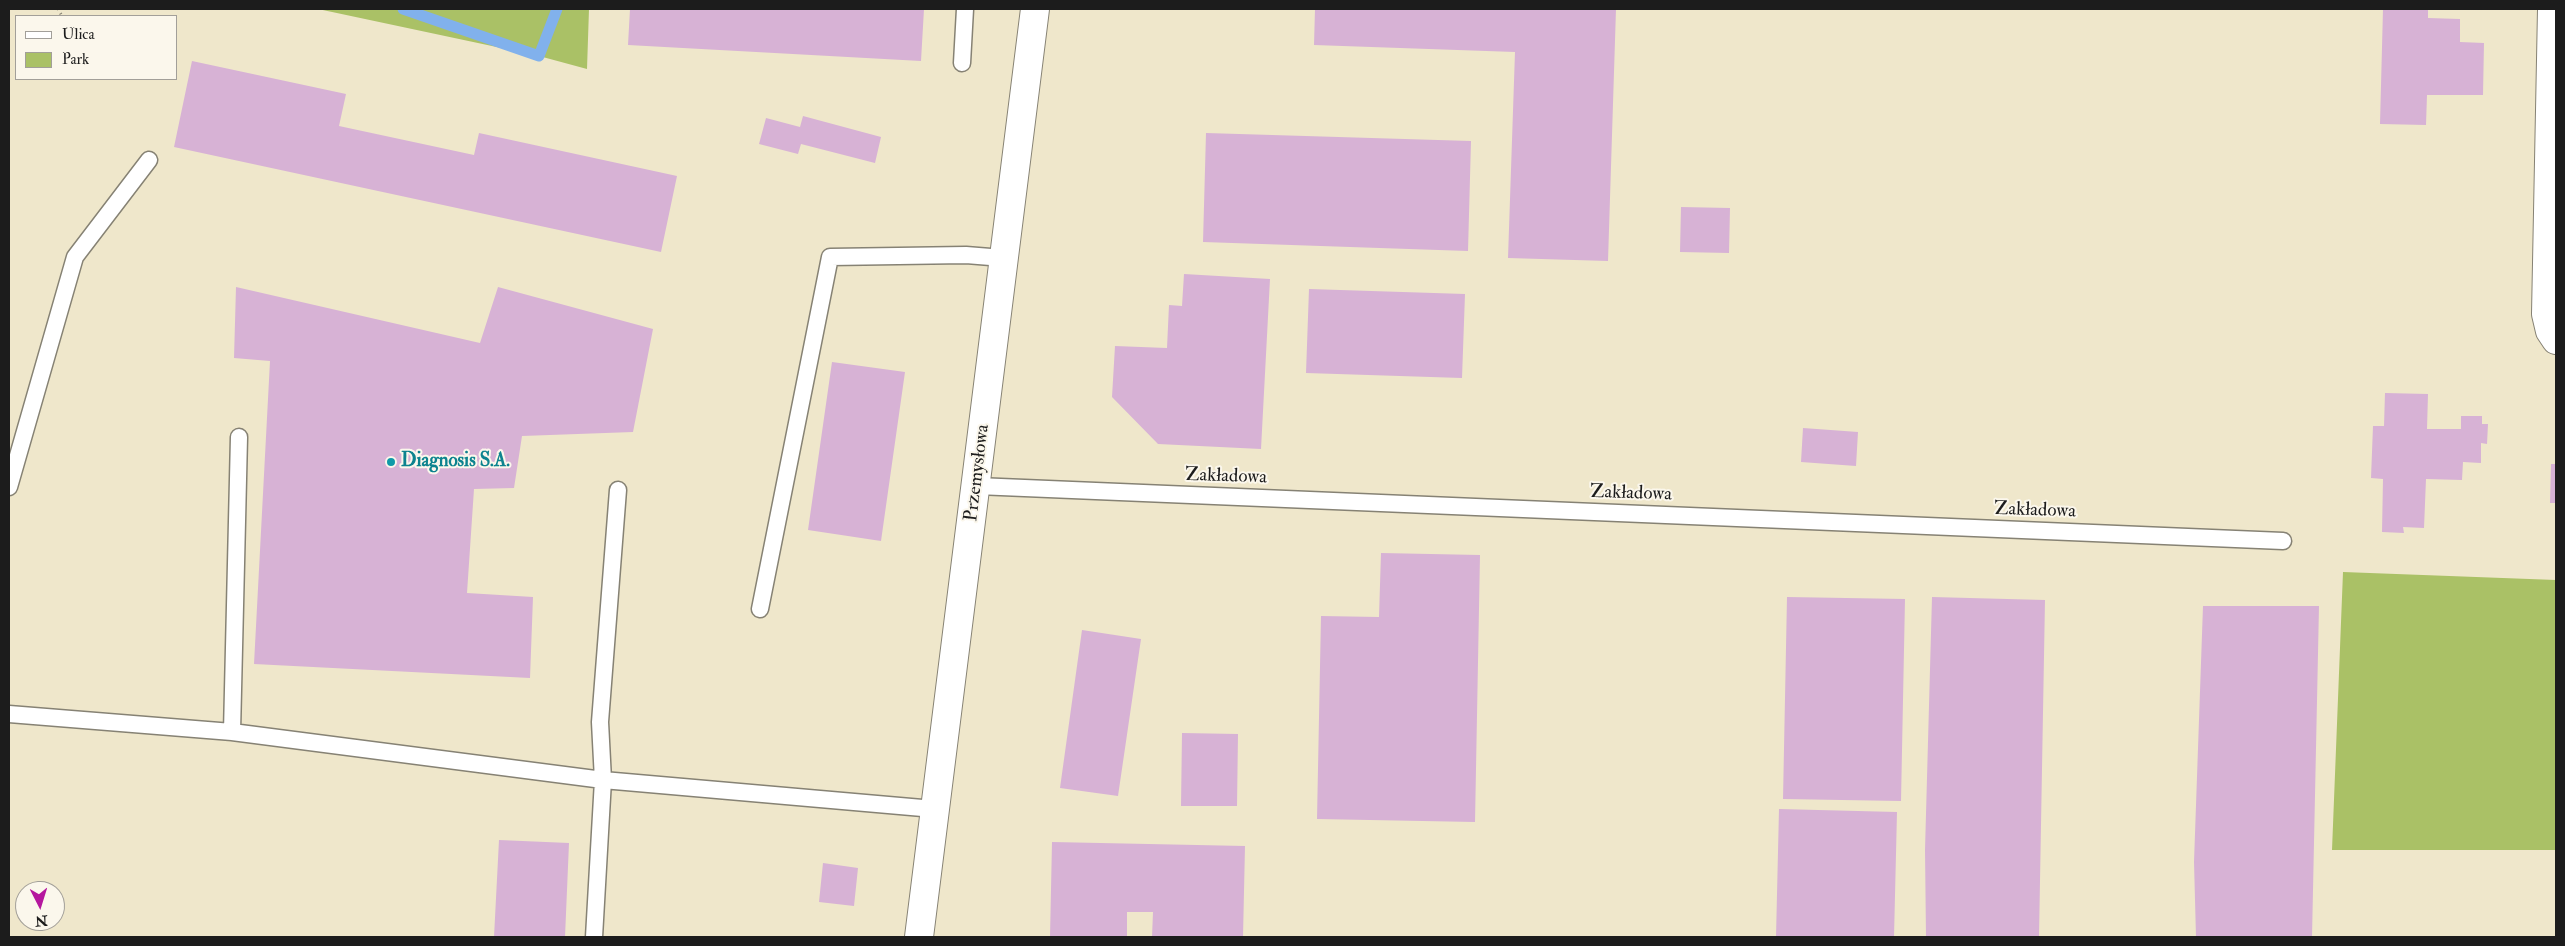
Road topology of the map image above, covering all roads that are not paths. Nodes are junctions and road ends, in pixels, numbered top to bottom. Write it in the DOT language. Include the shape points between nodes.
graph roads {
  1 [pos="965,9"];
  2 [pos="1035,9"];
  3 [pos="2552,9"];
  4 [pos="962,63"];
  5 [pos="149,160"];
  6 [pos="1003,258"];
  7 [pos="2556,340"];
  8 [pos="239,437"];
  9 [pos="9,486"];
  10 [pos="976,486"];
  11 [pos="618,490"];
  12 [pos="2283,541"];
  13 [pos="760,609"];
  14 [pos="9,714"];
  15 [pos="232,732"];
  16 [pos="603,780"];
  17 [pos="934,808"];
  18 [pos="594,937"];
  19 [pos="919,937"];
  1 -- 4 [label="lane"];
  2 -- 6 [label="street, Przemysłowa"];
  3 -- 7 [label="street" via="2546,314"];
  5 -- 9 [label="lane" via="75,257"];
  6 -- 10 [label="street, Przemysłowa"];
  6 -- 13 [label="lane" via="966,255 830,257"];
  8 -- 15 [label="lane"];
  10 -- 12 [label="lane, Zakładowa"];
  10 -- 17 [label="street, Przemysłowa"];
  11 -- 16 [label="lane" via="600,722"];
  14 -- 15 [label="lane"];
  15 -- 16 [label="lane"];
  16 -- 17 [label="lane"];
  16 -- 18 [label="lane"];
  17 -- 19 [label="street, Przemysłowa"];
}
